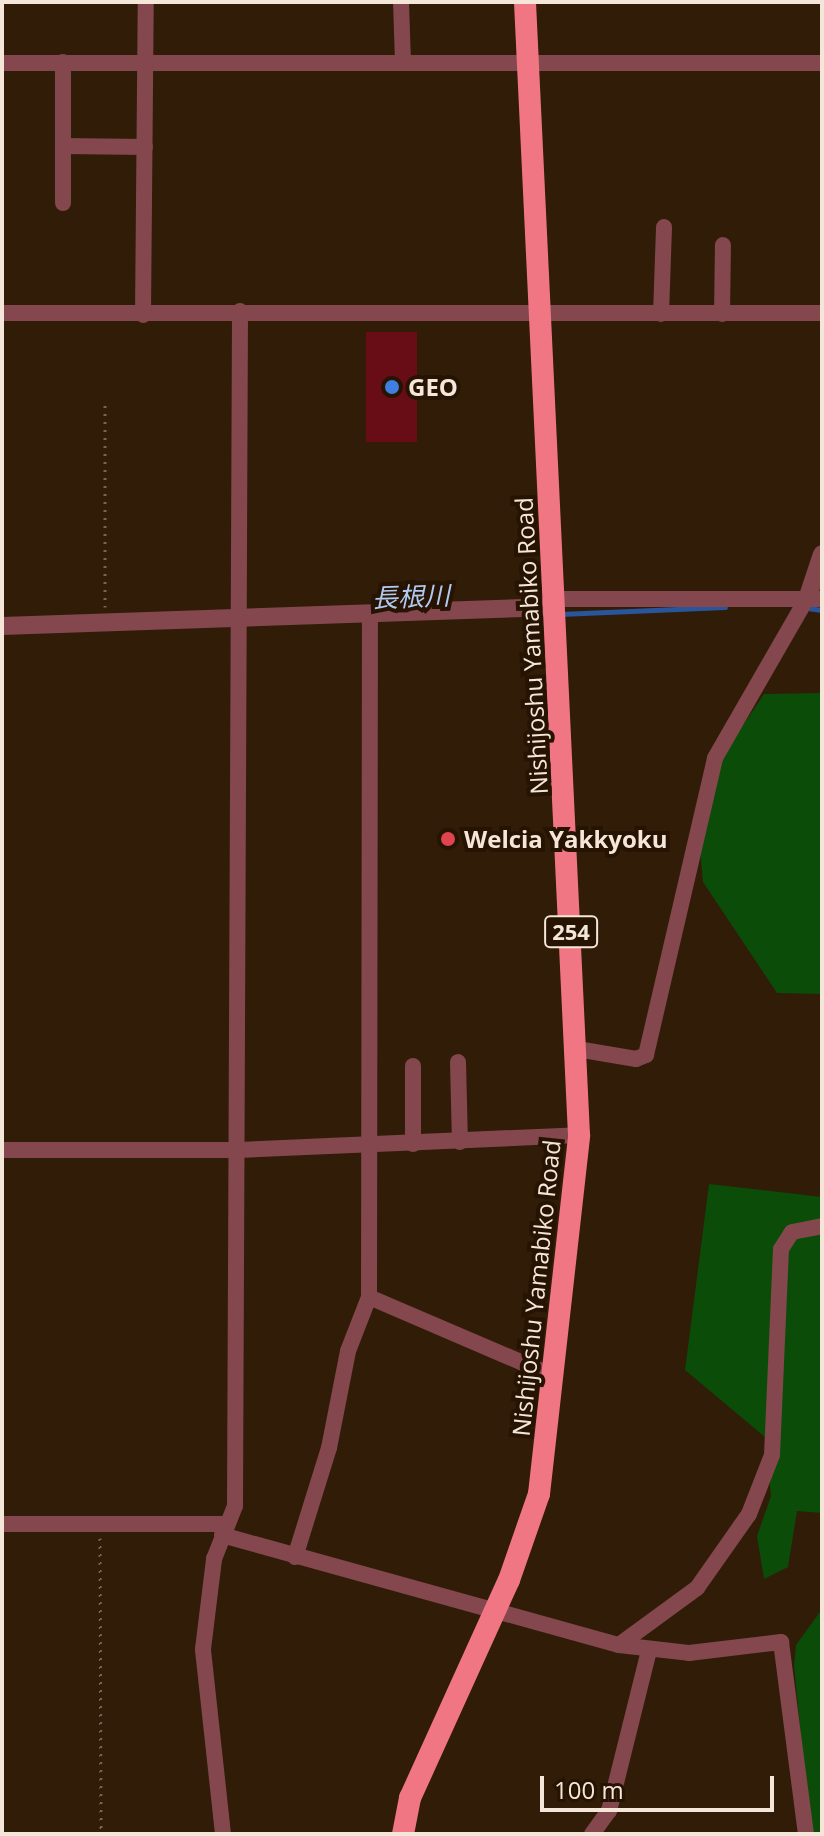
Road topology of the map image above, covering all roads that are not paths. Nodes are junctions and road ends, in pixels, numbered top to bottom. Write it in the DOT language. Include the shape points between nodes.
graph roads {
  1 [pos="146,2"];
  2 [pos="401,2"];
  3 [pos="525,2"];
  4 [pos="529,60"];
  5 [pos="403,61"];
  6 [pos="63,62"];
  7 [pos="146,62"];
  8 [pos="2,63"];
  9 [pos="822,63"];
  10 [pos="63,146"];
  11 [pos="145,147"];
  12 [pos="63,203"];
  13 [pos="664,227"];
  14 [pos="723,245"];
  15 [pos="240,311"];
  16 [pos="2,313"];
  17 [pos="822,313"];
  18 [pos="661,314"];
  19 [pos="722,314"];
  20 [pos="143,315"];
  21 [pos="540,315"];
  22 [pos="822,554"];
  23 [pos="815,597"];
  24 [pos="555,603"];
  25 [pos="370,614"];
  26 [pos="240,619"];
  27 [pos="2,626"];
  28 [pos="577,1049"];
  29 [pos="458,1062"];
  30 [pos="413,1066"];
  31 [pos="579,1135"];
  32 [pos="460,1142"];
  33 [pos="413,1144"];
  34 [pos="372,1145"];
  35 [pos="2,1150"];
  36 [pos="238,1150"];
  37 [pos="822,1226"];
  38 [pos="369,1297"];
  39 [pos="553,1376"];
  40 [pos="2,1524"];
  41 [pos="225,1529"];
  42 [pos="295,1557"];
  43 [pos="492,1614"];
  44 [pos="619,1645"];
  45 [pos="649,1651"];
  46 [pos="223,1834"];
  47 [pos="403,1834"];
  48 [pos="592,1834"];
  49 [pos="806,1834"];
  1 -- 7 [label="street"];
  2 -- 5 [label="street"];
  3 -- 4 [label="highway, Nishijoshu Yamabiko Road / 254"];
  4 -- 5 [label="street"];
  4 -- 9 [label="street"];
  4 -- 21 [label="highway, Nishijoshu Yamabiko Road / 254"];
  5 -- 7 [label="street"];
  6 -- 7 [label="street"];
  6 -- 8 [label="street"];
  6 -- 10 [label="street"];
  7 -- 11 [label="street"];
  10 -- 11 [label="street"];
  10 -- 12 [label="street"];
  11 -- 20 [label="street"];
  13 -- 18 [label="street"];
  14 -- 19 [label="street"];
  15 -- 20 [label="street"];
  15 -- 21 [label="street"];
  15 -- 26 [label="street"];
  16 -- 20 [label="street"];
  17 -- 19 [label="street"];
  18 -- 19 [label="street"];
  18 -- 21 [label="street"];
  21 -- 24 [label="highway, Nishijoshu Yamabiko Road / 254"];
  22 -- 23 [label="street"];
  23 -- 24 [label="street"];
  23 -- 28 [label="street" via="715,758 646,1055 636,1059"];
  24 -- 25 [label="street"];
  24 -- 28 [label="highway, Nishijoshu Yamabiko Road / 254"];
  25 -- 26 [label="street"];
  25 -- 34 [label="street"];
  26 -- 27 [label="street"];
  26 -- 36 [label="street"];
  28 -- 31 [label="highway, Nishijoshu Yamabiko Road / 254"];
  29 -- 32 [label="street"];
  30 -- 33 [label="street"];
  31 -- 32 [label="street"];
  31 -- 39 [label="highway, Nishijoshu Yamabiko Road / 254"];
  32 -- 33 [label="street"];
  33 -- 34 [label="street"];
  34 -- 36 [label="street"];
  34 -- 38 [label="street"];
  35 -- 36 [label="street"];
  36 -- 41 [label="street" via="235,1506"];
  37 -- 44 [label="street" via="792,1232 781,1249 772,1455 749,1514 697,1588"];
  38 -- 39 [label="street"];
  38 -- 42 [label="street" via="348,1351 329,1448"];
  39 -- 43 [label="highway, Nishijoshu Yamabiko Road / 254" via="539,1494"];
  40 -- 41 [label="street"];
  41 -- 42 [label="street"];
  41 -- 46 [label="street" via="214,1559 203,1649"];
  42 -- 43 [label="street"];
  43 -- 44 [label="street"];
  43 -- 47 [label="highway, Nishijoshu Yamabiko Road / 254" via="410,1798"];
  44 -- 45 [label="street"];
  45 -- 48 [label="street" via="609,1811"];
  45 -- 49 [label="street" via="689,1653 781,1642"];
}
